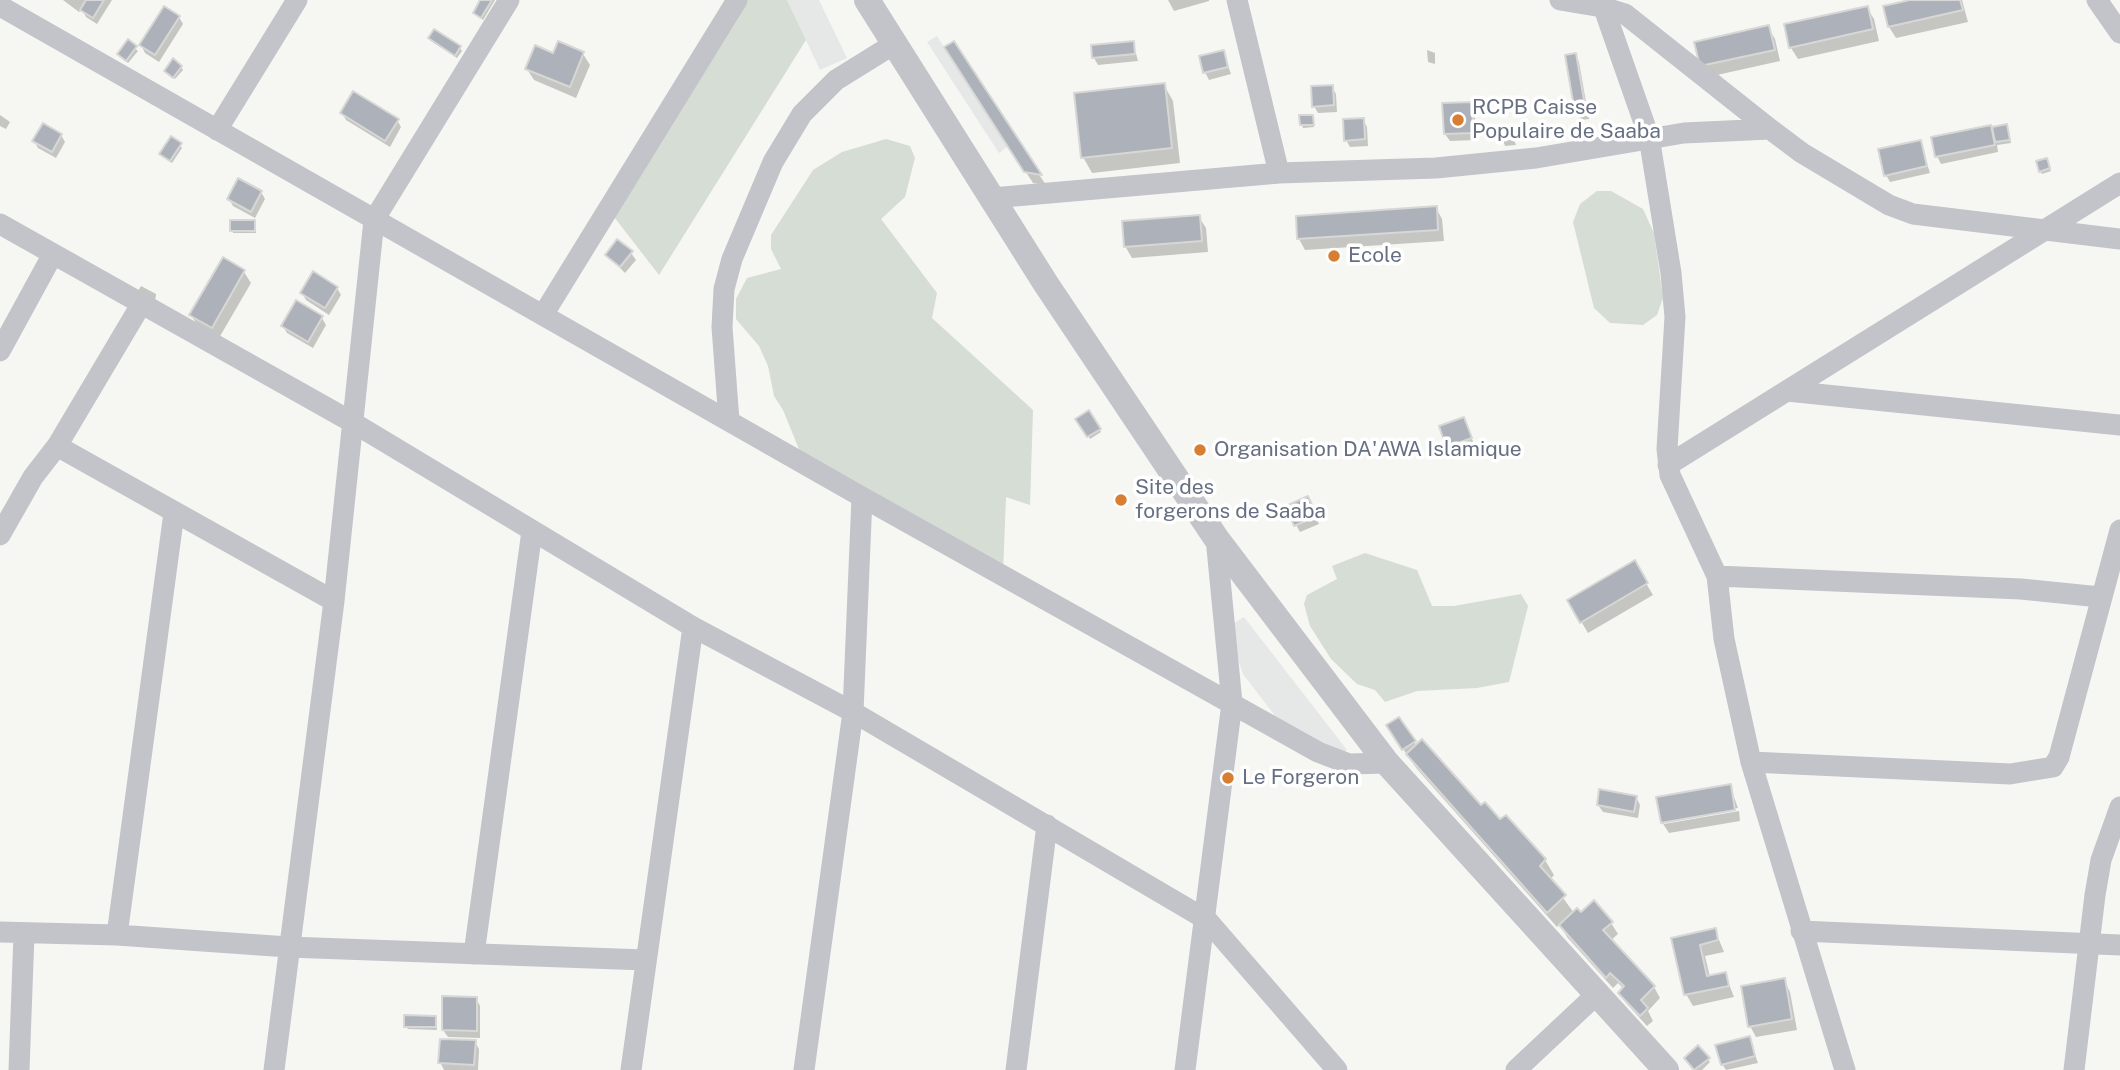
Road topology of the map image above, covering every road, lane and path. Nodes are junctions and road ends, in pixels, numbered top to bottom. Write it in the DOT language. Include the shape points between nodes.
graph roads {
  1 [pos="297,0"];
  2 [pos="509,0"];
  3 [pos="737,0"];
  4 [pos="867,0"];
  5 [pos="1237,0"];
  6 [pos="1560,0"];
  7 [pos="2097,0"];
  8 [pos="1601,3"];
  9 [pos="0,6"];
  10 [pos="2120,33"];
  11 [pos="894,44"];
  12 [pos="217,130"];
  13 [pos="1770,130"];
  14 [pos="1649,137"];
  15 [pos="1279,173"];
  16 [pos="2120,183"];
  17 [pos="992,198"];
  18 [pos="374,220"];
  19 [pos="0,224"];
  20 [pos="2047,229"];
  21 [pos="2120,239"];
  22 [pos="53,254"];
  23 [pos="142,303"];
  24 [pos="543,315"];
  25 [pos="0,351"];
  26 [pos="1787,391"];
  27 [pos="729,421"];
  28 [pos="352,422"];
  29 [pos="2120,425"];
  30 [pos="57,446"];
  31 [pos="1668,465"];
  32 [pos="862,497"];
  33 [pos="174,513"];
  34 [pos="2120,530"];
  35 [pos="532,531"];
  36 [pos="0,535"];
  37 [pos="1216,538"];
  38 [pos="1717,576"];
  39 [pos="2100,597"];
  40 [pos="334,601"];
  41 [pos="693,627"];
  42 [pos="1232,703"];
  43 [pos="853,712"];
  44 [pos="1751,762"];
  45 [pos="1387,763"];
  46 [pos="2120,807"];
  47 [pos="1047,825"];
  48 [pos="1206,920"];
  49 [pos="1801,931"];
  50 [pos="0,932"];
  51 [pos="24,934"];
  52 [pos="117,935"];
  53 [pos="2088,943"];
  54 [pos="2120,945"];
  55 [pos="288,947"];
  56 [pos="474,954"];
  57 [pos="645,960"];
  58 [pos="1597,994"];
  59 [pos="19,1070"];
  60 [pos="274,1070"];
  61 [pos="631,1070"];
  62 [pos="804,1070"];
  63 [pos="1016,1070"];
  64 [pos="1185,1070"];
  65 [pos="1337,1070"];
  66 [pos="1516,1070"];
  67 [pos="1666,1070"];
  68 [pos="1845,1070"];
  69 [pos="2074,1070"];
  1 -- 12 [label="street"];
  2 -- 18 [label="street"];
  3 -- 24 [label="street"];
  4 -- 11 [label="street"];
  5 -- 15 [label="street"];
  6 -- 8 [label="street"];
  7 -- 10 [label="street"];
  8 -- 13 [label="street" via="1635,21"];
  8 -- 14 [label="street"];
  9 -- 12 [label="street"];
  11 -- 17 [label="street"];
  11 -- 27 [label="street" via="836,80 802,114 773,162 724,289"];
  12 -- 18 [label="street"];
  13 -- 14 [label="street"];
  13 -- 20 [label="street" via="1878,198 1913,214"];
  14 -- 15 [label="street" via="1536,158 1436,168"];
  14 -- 31 [label="street" via="1674,295"];
  15 -- 17 [label="street"];
  16 -- 20 [label="street"];
  17 -- 37 [label="street"];
  18 -- 24 [label="street"];
  18 -- 28 [label="street"];
  19 -- 22 [label="street"];
  20 -- 21 [label="street"];
  20 -- 26 [label="street"];
  22 -- 23 [label="street"];
  22 -- 25 [label="street"];
  23 -- 28 [label="street"];
  23 -- 30 [label="street"];
  24 -- 27 [label="street"];
  26 -- 29 [label="street"];
  26 -- 31 [label="street"];
  27 -- 32 [label="street"];
  28 -- 35 [label="street"];
  28 -- 40 [label="street"];
  30 -- 33 [label="street"];
  30 -- 36 [label="street"];
  31 -- 38 [label="street"];
  32 -- 42 [label="street"];
  32 -- 43 [label="street"];
  33 -- 40 [label="street"];
  33 -- 52 [label="street"];
  34 -- 39 [label="street"];
  35 -- 41 [label="street"];
  35 -- 56 [label="street"];
  37 -- 42 [label="street"];
  37 -- 45 [label="street"];
  38 -- 39 [label="street" via="2021,589"];
  38 -- 44 [label="street" via="1724,639"];
  39 -- 44 [label="street" via="2053,766 2010,774"];
  40 -- 55 [label="street"];
  41 -- 43 [label="street"];
  41 -- 57 [label="street"];
  42 -- 45 [label="street" via="1318,752 1349,764"];
  42 -- 48 [label="street"];
  43 -- 47 [label="street"];
  43 -- 62 [label="street"];
  44 -- 49 [label="street"];
  45 -- 58 [label="street"];
  46 -- 53 [label="street" via="2101,860"];
  47 -- 48 [label="street"];
  47 -- 63 [label="street"];
  48 -- 64 [label="street"];
  48 -- 65 [label="street"];
  49 -- 53 [label="street"];
  49 -- 68 [label="street"];
  50 -- 51 [label="street"];
  51 -- 52 [label="street"];
  51 -- 59 [label="street"];
  52 -- 55 [label="street"];
  53 -- 54 [label="street"];
  53 -- 69 [label="street"];
  55 -- 56 [label="street"];
  55 -- 60 [label="street"];
  56 -- 57 [label="street"];
  57 -- 61 [label="street"];
  58 -- 66 [label="street"];
  58 -- 67 [label="street"];
}
